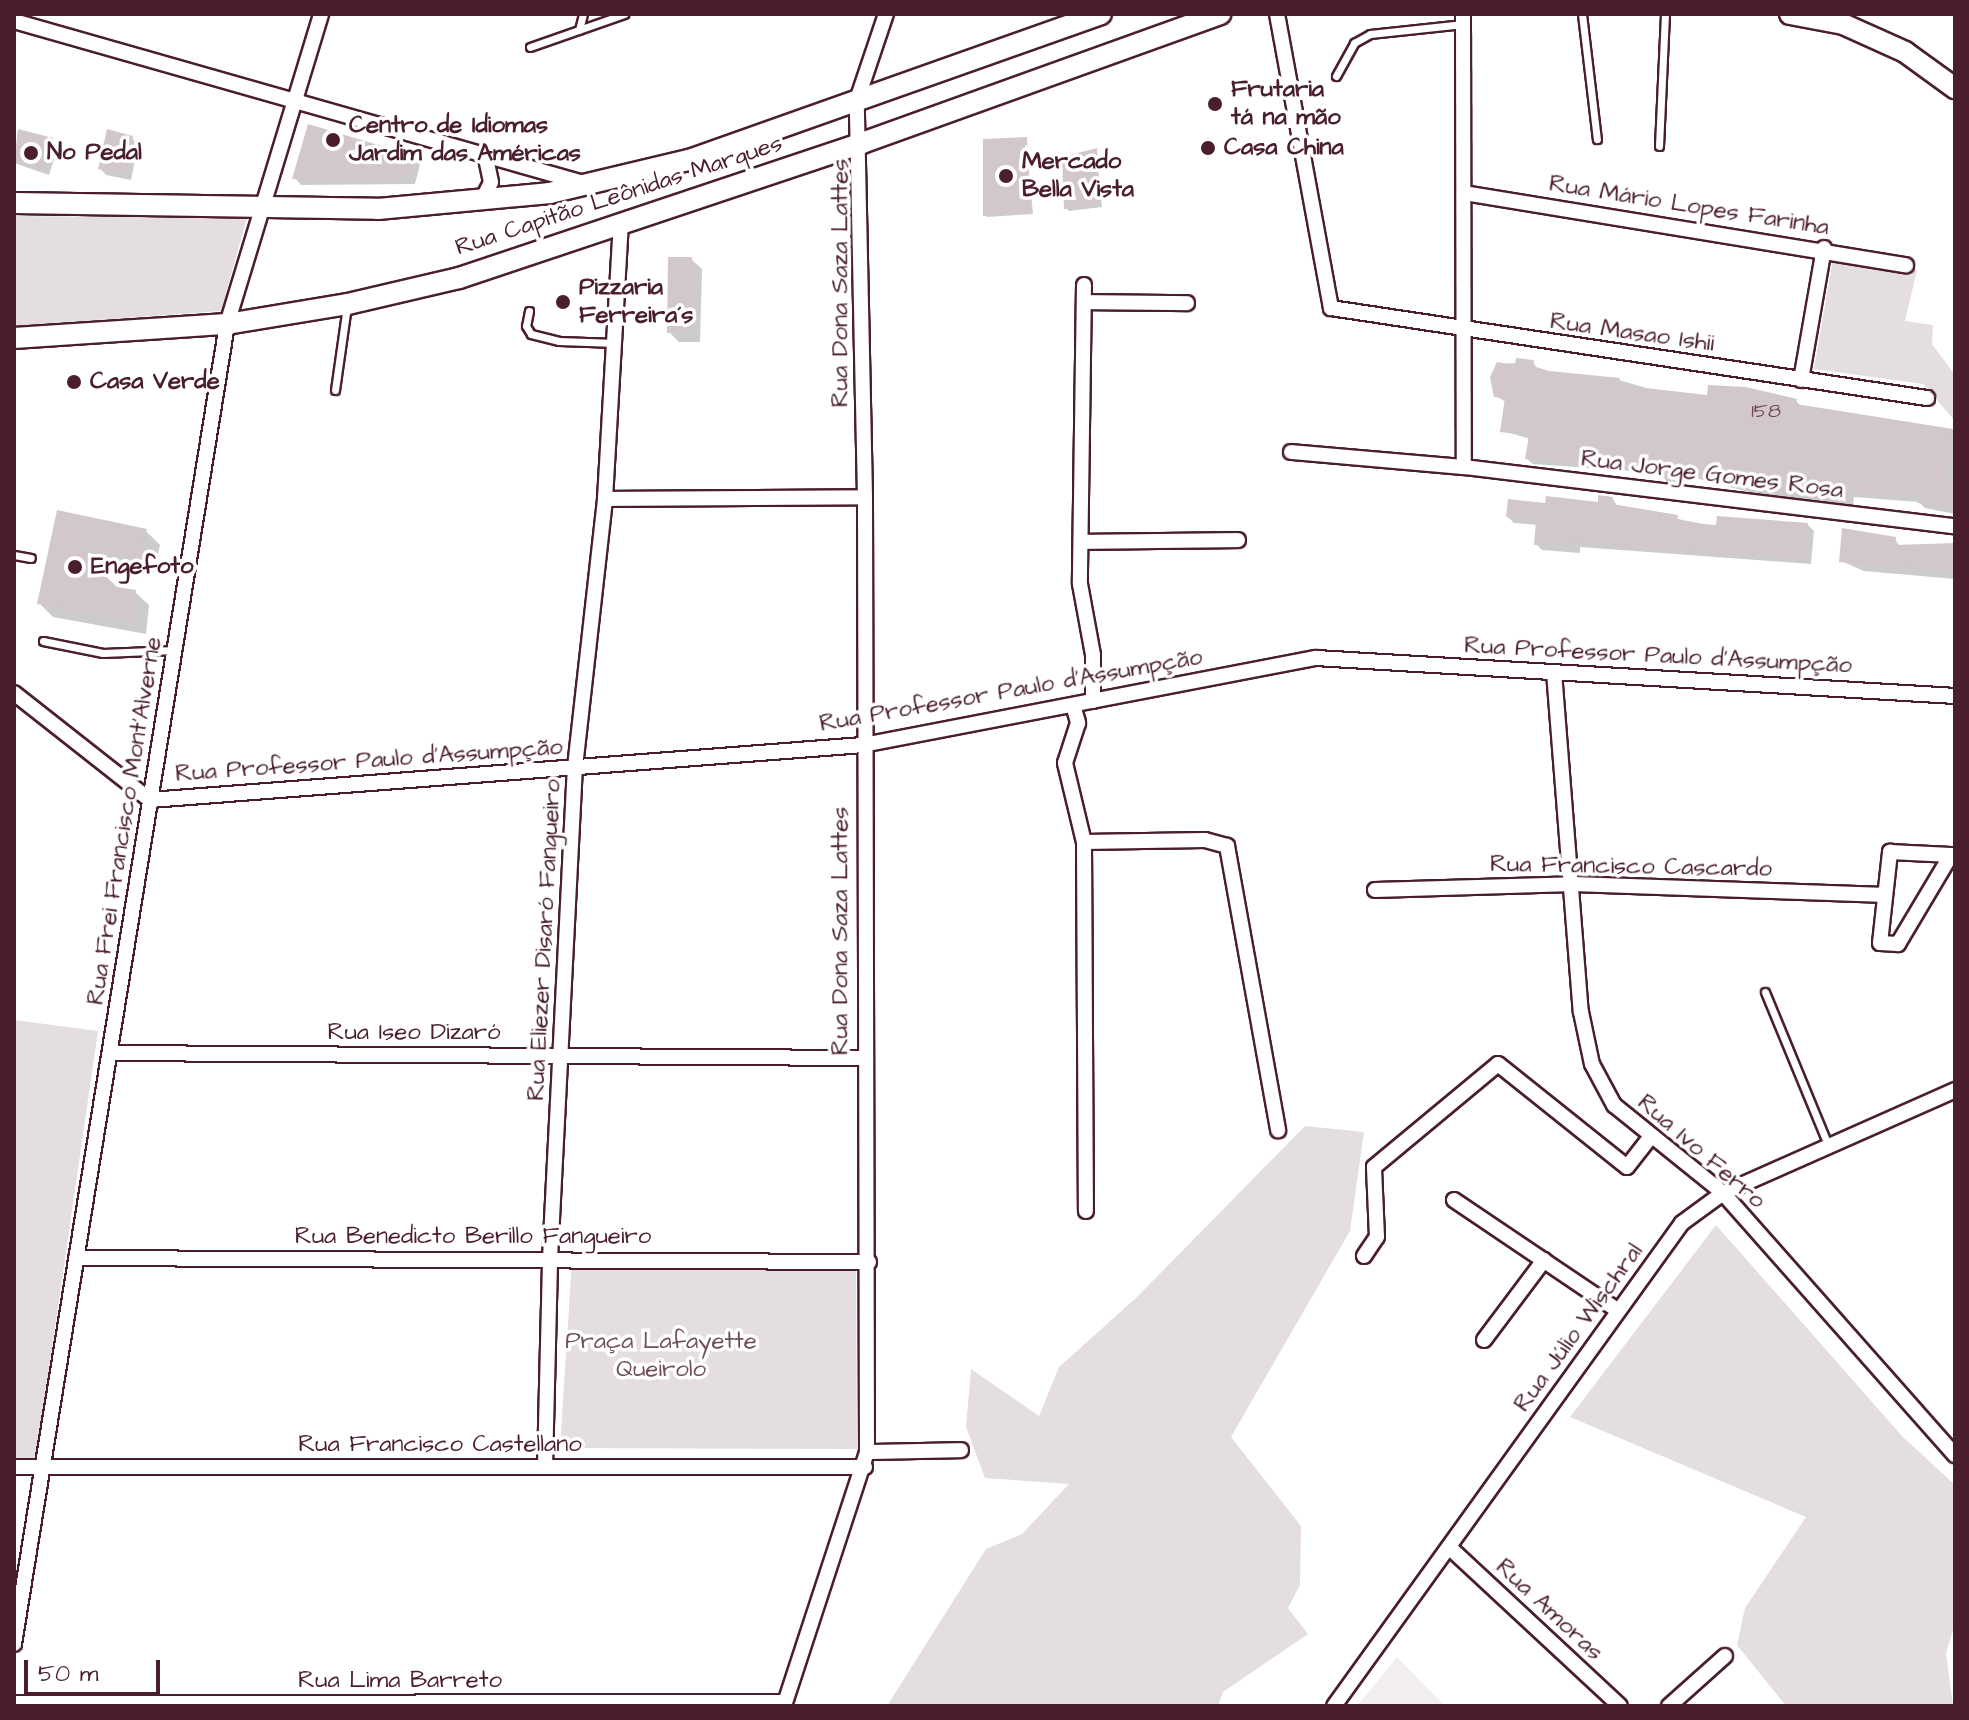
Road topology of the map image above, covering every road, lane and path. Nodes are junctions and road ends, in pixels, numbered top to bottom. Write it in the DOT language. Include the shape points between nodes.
graph roads {
  1 [pos="321,14"];
  2 [pos="583,14"];
  3 [pos="624,14"];
  4 [pos="886,14"];
  5 [pos="1101,14"];
  6 [pos="1220,14"];
  7 [pos="1277,14"];
  8 [pos="1582,14"];
  9 [pos="1665,14"];
  10 [pos="1790,14"];
  11 [pos="1463,19"];
  12 [pos="1844,19"];
  13 [pos="14,21"];
  14 [pos="579,30"];
  15 [pos="530,47"];
  16 [pos="1336,76"];
  17 [pos="1955,88"];
  18 [pos="857,100"];
  19 [pos="294,102"];
  20 [pos="1597,139"];
  21 [pos="862,143"];
  22 [pos="1659,146"];
  23 [pos="486,158"];
  24 [pos="591,185"];
  25 [pos="1464,193"];
  26 [pos="14,203"];
  27 [pos="481,203"];
  28 [pos="262,208"];
  29 [pos="621,224"];
  30 [pos="1824,248"];
  31 [pos="1906,265"];
  32 [pos="1084,285"];
  33 [pos="1084,302"];
  34 [pos="1187,303"];
  35 [pos="348,304"];
  36 [pos="529,311"];
  37 [pos="227,324"];
  38 [pos="1464,331"];
  39 [pos="14,338"];
  40 [pos="618,343"];
  41 [pos="1801,380"];
  42 [pos="335,390"];
  43 [pos="1927,398"];
  44 [pos="1291,452"];
  45 [pos="1464,467"];
  46 [pos="865,497"];
  47 [pos="605,499"];
  48 [pos="1955,526"];
  49 [pos="1238,540"];
  50 [pos="1081,542"];
  51 [pos="14,555"];
  52 [pos="31,558"];
  53 [pos="43,641"];
  54 [pos="175,650"];
  55 [pos="1554,672"];
  56 [pos="14,693"];
  57 [pos="1955,696"];
  58 [pos="1093,701"];
  59 [pos="1073,705"];
  60 [pos="863,745"];
  61 [pos="575,767"];
  62 [pos="150,800"];
  63 [pos="1084,842"];
  64 [pos="1573,884"];
  65 [pos="1375,890"];
  66 [pos="1885,895"];
  67 [pos="1765,992"];
  68 [pos="110,1053"];
  69 [pos="561,1056"];
  70 [pos="863,1058"];
  71 [pos="1955,1090"];
  72 [pos="1278,1130"];
  73 [pos="1650,1138"];
  74 [pos="1829,1147"];
  75 [pos="1723,1193"];
  76 [pos="1454,1200"];
  77 [pos="1086,1211"];
  78 [pos="1364,1256"];
  79 [pos="76,1258"];
  80 [pos="550,1259"];
  81 [pos="1544,1260"];
  82 [pos="869,1262"];
  83 [pos="1617,1310"];
  84 [pos="1484,1340"];
  85 [pos="961,1450"];
  86 [pos="1954,1452"];
  87 [pos="866,1460"];
  88 [pos="14,1467"];
  89 [pos="43,1467"];
  90 [pos="545,1467"];
  91 [pos="1449,1547"];
  92 [pos="14,1644"];
  93 [pos="1725,1656"];
  94 [pos="14,1703"];
  95 [pos="36,1704"];
  96 [pos="395,1704"];
  97 [pos="785,1704"];
  98 [pos="1334,1706"];
  99 [pos="1620,1706"];
  100 [pos="1669,1706"];
  1 -- 19 [label="street, Rua Frei Francisco Mont'Alverne"];
  2 -- 14 [label="lane"];
  3 -- 14 [label="lane"];
  4 -- 18 [label="street"];
  5 -- 18 [label="main road, Rua Capitão Leônidas Marques"];
  6 -- 21 [label="main road, Rua Capitão Leônidas Marques"];
  7 -- 38 [label="street, Rua Masao Ishii" via="1331,308"];
  8 -- 20 [label="lane"];
  9 -- 22 [label="lane"];
  10 -- 12 [label="main road"];
  11 -- 16 [label="lane" via="1370,34 1354,43"];
  11 -- 25 [label="street"];
  12 -- 17 [label="main road" via="1905,52"];
  13 -- 19 [label="street"];
  14 -- 15 [label="lane"];
  18 -- 21 [label="street, Rua Dona Saza Lattes"];
  18 -- 24 [label="main road, Rua Capitão Leônidas Marques" via="689,160"];
  19 -- 23 [label="street"];
  19 -- 28 [label="street, Rua Frei Francisco Mont'Alverne"];
  21 -- 29 [label="main road, Rua Capitão Leônidas Marques"];
  21 -- 46 [label="street, Rua Dona Saza Lattes"];
  23 -- 24 [label="street"];
  23 -- 27 [label="street" via="491,182"];
  24 -- 27 [label="main road, Rua Capitão Leônidas Marques"];
  25 -- 30 [label="street, Rua Mário Lopes Farinha"];
  25 -- 38 [label="street"];
  26 -- 28 [label="main road, Rua Capitão Leônidas Marques"];
  27 -- 28 [label="main road, Rua Capitão Leônidas Marques"];
  28 -- 37 [label="street, Rua Frei Francisco Mont'Alverne"];
  29 -- 35 [label="main road, Rua Capitão Leônidas Marques" via="459,278"];
  29 -- 40 [label="street, Rua Eliezer Disaró Fangueiro"];
  30 -- 31 [label="street, Rua Mário Lopes Farinha"];
  30 -- 41 [label="street"];
  32 -- 33 [label="street"];
  33 -- 34 [label="street"];
  33 -- 50 [label="street"];
  35 -- 37 [label="main road, Rua Capitão Leônidas Marques"];
  35 -- 42 [label="lane"];
  36 -- 40 [label="lane" via="526,326 531,334 559,341"];
  37 -- 39 [label="main road, Rua Capitão Leônidas Marques"];
  37 -- 54 [label="street, Rua Frei Francisco Mont'Alverne"];
  38 -- 41 [label="street, Rua Masao Ishii"];
  38 -- 45 [label="street"];
  40 -- 47 [label="street, Rua Eliezer Disaró Fangueiro"];
  41 -- 43 [label="street, Rua Masao Ishii"];
  44 -- 45 [label="street, Rua Jorge Gomes Rosa"];
  45 -- 48 [label="street, Rua Jorge Gomes Rosa"];
  46 -- 47 [label="street"];
  46 -- 60 [label="street, Rua Dona Saza Lattes"];
  47 -- 61 [label="street, Rua Eliezer Disaró Fangueiro"];
  49 -- 50 [label="street"];
  50 -- 58 [label="street"];
  51 -- 52 [label="lane"];
  53 -- 54 [label="lane" via="103,653"];
  54 -- 62 [label="street, Rua Frei Francisco Mont'Alverne"];
  55 -- 57 [label="street, Rua Professor Paulo d'Assumpção"];
  55 -- 58 [label="street, Rua Professor Paulo d'Assumpção" via="1316,658"];
  55 -- 64 [label="street, Rua Ivo Ferro"];
  56 -- 62 [label="street, Rua Professor Paulo d'Assumpção"];
  58 -- 59 [label="street, Rua Professor Paulo d'Assumpção"];
  59 -- 60 [label="street, Rua Professor Paulo d'Assumpção"];
  59 -- 63 [label="street" via="1078,723 1065,763"];
  60 -- 61 [label="street, Rua Professor Paulo d'Assumpção"];
  60 -- 70 [label="street, Rua Dona Saza Lattes"];
  61 -- 62 [label="street, Rua Professor Paulo d'Assumpção"];
  61 -- 69 [label="street, Rua Eliezer Disaró Fangueiro"];
  62 -- 68 [label="street, Rua Frei Francisco Mont'Alverne"];
  63 -- 72 [label="street" via="1205,840 1227,846"];
  63 -- 77 [label="street"];
  64 -- 65 [label="street, Rua Francisco Cascardo"];
  64 -- 66 [label="street, Rua Francisco Cascardo"];
  64 -- 73 [label="street, Rua Ivo Ferro" via="1581,1012 1592,1064 1614,1105"];
  66 -- 66 [label="street" via="1890,852 1951,855 1898,944 1880,943"];
  67 -- 74 [label="lane"];
  68 -- 69 [label="street, Rua Iseo Dizaró"];
  68 -- 79 [label="street, Rua Frei Francisco Mont'Alverne"];
  69 -- 70 [label="street, Rua Iseo Dizaró"];
  69 -- 80 [label="street, Rua Eliezer Disaró Fangueiro"];
  70 -- 82 [label="street, Rua Dona Saza Lattes"];
  71 -- 74 [label="street, Rua Júlio Wischral"];
  73 -- 75 [label="street, Rua Ivo Ferro"];
  73 -- 78 [label="street" via="1627,1167 1498,1064 1374,1167 1377,1237"];
  74 -- 75 [label="street, Rua Júlio Wischral"];
  75 -- 83 [label="street, Rua Júlio Wischral" via="1682,1223"];
  75 -- 86 [label="street, Rua Ivo Ferro"];
  76 -- 81 [label="street"];
  79 -- 80 [label="street, Rua Benedicto Berillo Fangueiro"];
  79 -- 89 [label="street, Rua Frei Francisco Mont'Alverne"];
  80 -- 82 [label="street, Rua Benedicto Berillo Fangueiro"];
  80 -- 90 [label="street, Rua Eliezer Disaró Fangueiro"];
  81 -- 83 [label="street"];
  81 -- 84 [label="street"];
  82 -- 87 [label="street, Rua Dona Saza Lattes"];
  83 -- 91 [label="street, Rua Júlio Wischral"];
  85 -- 87 [label="street, Rua Francisco Castellano"];
  87 -- 90 [label="street, Rua Francisco Castellano"];
  87 -- 97 [label="street, Rua Dona Saza Lattes"];
  88 -- 89 [label="street, Rua Francisco Castellano"];
  89 -- 90 [label="street, Rua Francisco Castellano"];
  89 -- 92 [label="street, Rua Frei Francisco Mont'Alverne"];
  91 -- 98 [label="street, Rua Júlio Wischral"];
  91 -- 99 [label="street, Rua Amoras"];
  93 -- 100 [label="street"];
  94 -- 95 [label="street, Rua Lima Barreto"];
  95 -- 96 [label="street, Rua Lima Barreto"];
  96 -- 97 [label="street, Rua Lima Barreto"];
}
